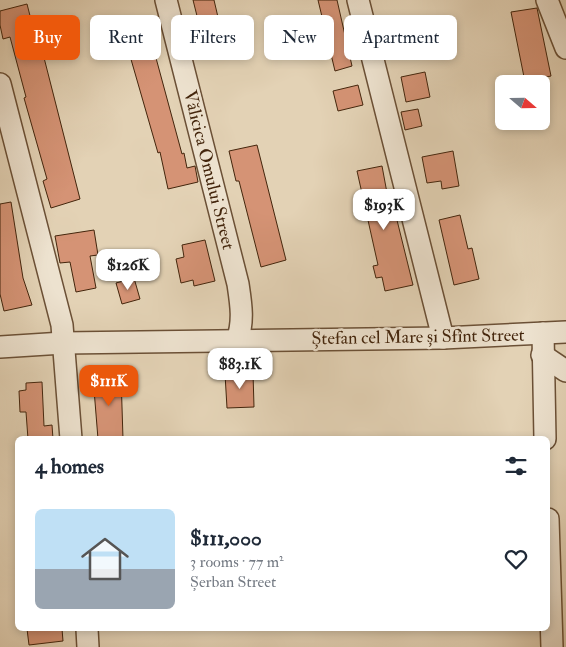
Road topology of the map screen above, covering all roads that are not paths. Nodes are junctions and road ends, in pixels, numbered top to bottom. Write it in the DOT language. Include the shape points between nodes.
graph roads {
  1 [pos="166,0"];
  2 [pos="358,0"];
  3 [pos="547,0"];
  4 [pos="566,48"];
  5 [pos="0,84"];
  6 [pos="566,332"];
  7 [pos="543,333"];
  8 [pos="443,338"];
  9 [pos="237,340"];
  10 [pos="63,343"];
  11 [pos="0,347"];
  12 [pos="542,355"];
  13 [pos="566,371"];
  14 [pos="71,436"];
  15 [pos="545,436"];
  16 [pos="550,583"];
  17 [pos="87,631"];
  18 [pos="88,647"];
  19 [pos="552,647"];
  1 -- 9 [label="street, Vălicica Omului Street" via="238,284 243,315"];
  2 -- 8 [label="street"];
  3 -- 4 [label="street"];
  5 -- 10 [label="street" via="55,295"];
  6 -- 7 [label="street, Ștefan cel Mare și Sfînt Street"];
  7 -- 8 [label="street, Ștefan cel Mare și Sfînt Street"];
  7 -- 12 [label="street"];
  8 -- 9 [label="street, Ștefan cel Mare și Sfînt Street"];
  9 -- 10 [label="street, Ștefan cel Mare și Sfînt Street"];
  10 -- 11 [label="street, Ștefan cel Mare și Sfînt Street"];
  10 -- 14 [label="street"];
  12 -- 13 [label="street"];
  12 -- 15 [label="street"];
  16 -- 19 [label="street"];
  17 -- 18 [label="street"];
}
